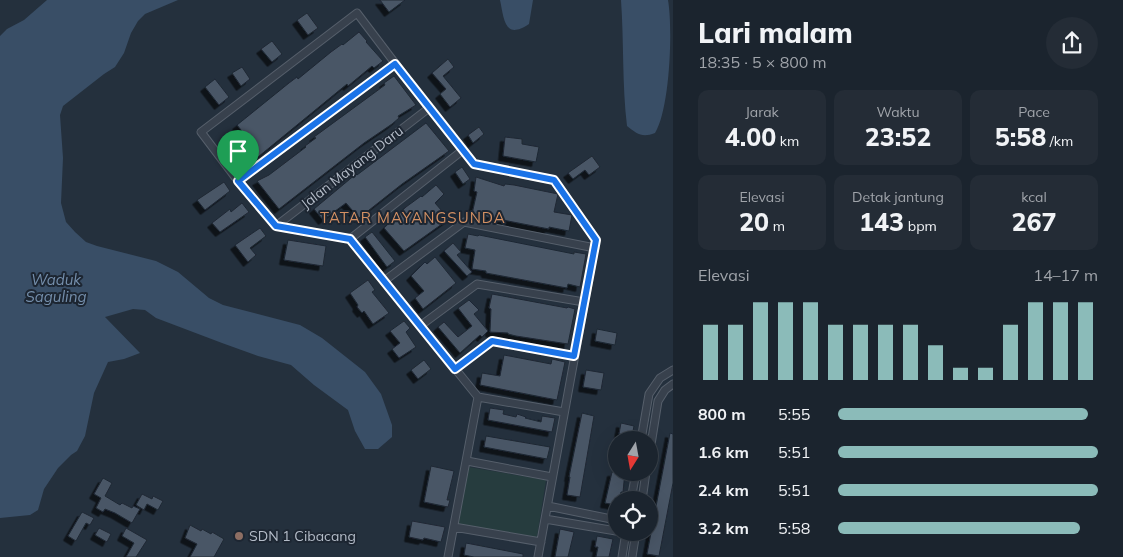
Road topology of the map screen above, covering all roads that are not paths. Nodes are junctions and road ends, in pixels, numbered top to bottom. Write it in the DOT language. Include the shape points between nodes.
graph roads {
  1 [pos="395,64"];
  2 [pos="429,108"];
  3 [pos="463,150"];
  4 [pos="238,181"];
  5 [pos="276,226"];
  6 [pos="350,239"];
  7 [pos="595,248"];
  8 [pos="384,281"];
  9 [pos="584,302"];
  10 [pos="420,326"];
  11 [pos="574,356"];
  12 [pos="455,369"];
  13 [pos="673,370"];
  14 [pos="673,384"];
  15 [pos="478,397"];
  16 [pos="564,412"];
  17 [pos="643,431"];
  18 [pos="653,431"];
  19 [pos="467,461"];
  20 [pos="552,477"];
  21 [pos="548,506"];
  22 [pos="608,518"];
  23 [pos="545,520"];
  24 [pos="454,527"];
  25 [pos="608,530"];
  26 [pos="624,541"];
  27 [pos="635,541"];
  28 [pos="541,542"];
  29 [pos="448,557"];
  30 [pos="538,557"];
  31 [pos="622,557"];
  32 [pos="632,557"];
  1 -- 2 [label="street"];
  1 -- 4 [label="street"];
  1 -- 4 [label="street" via="357,13 201,132"];
  2 -- 3 [label="street"];
  2 -- 5 [label="street, Jalan Mayang Daru"];
  3 -- 6 [label="street"];
  3 -- 7 [label="street" via="474,164 554,180 596,240"];
  4 -- 5 [label="street"];
  5 -- 6 [label="street"];
  6 -- 8 [label="street"];
  7 -- 8 [label="street" via="464,222"];
  7 -- 9 [label="street"];
  8 -- 10 [label="street"];
  9 -- 10 [label="street" via="477,284"];
  9 -- 11 [label="street"];
  10 -- 12 [label="street"];
  11 -- 12 [label="street" via="492,341"];
  11 -- 16 [label="street"];
  12 -- 15 [label="street"];
  13 -- 17 [label="street" via="660,378 649,394"];
  14 -- 18 [label="street" via="658,401"];
  15 -- 16 [label="street"];
  15 -- 19 [label="street"];
  16 -- 20 [label="street"];
  19 -- 20 [label="street"];
  19 -- 24 [label="street"];
  20 -- 21 [label="street"];
  21 -- 22 [label="street"];
  21 -- 23 [label="street"];
  23 -- 25 [label="street"];
  23 -- 28 [label="street"];
  24 -- 28 [label="street"];
  24 -- 29 [label="street"];
  26 -- 31 [label="street"];
  27 -- 32 [label="street"];
  28 -- 30 [label="street"];
}
